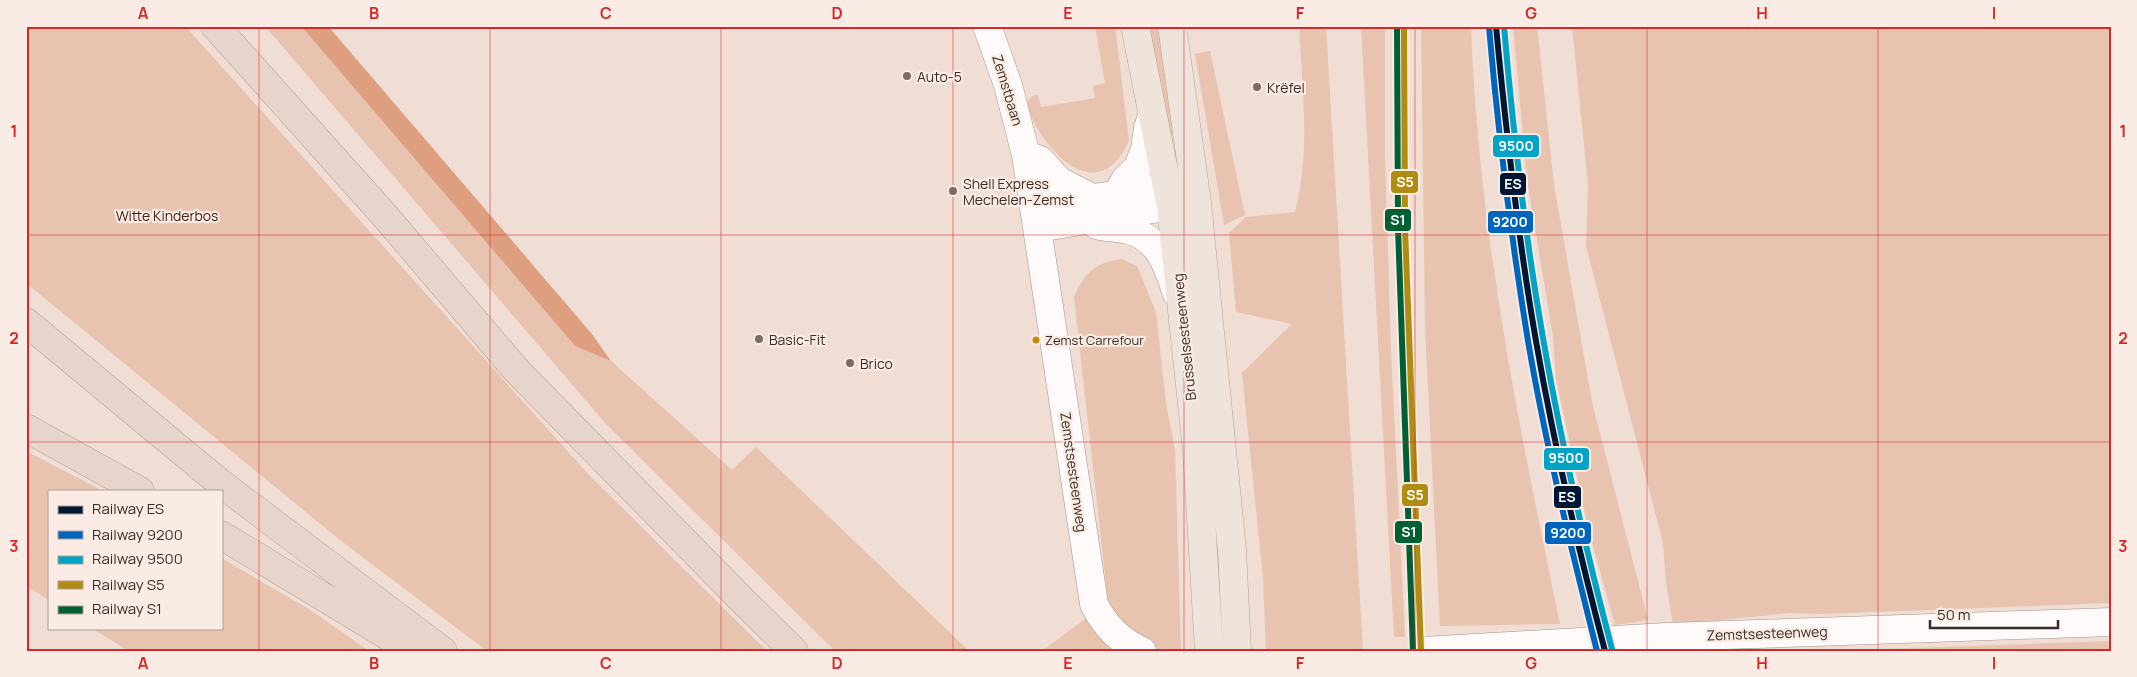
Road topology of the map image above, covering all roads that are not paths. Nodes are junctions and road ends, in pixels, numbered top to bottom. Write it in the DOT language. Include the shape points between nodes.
graph roads {
  1 [pos="215,26"];
  2 [pos="987,26"];
  3 [pos="1135,26"];
  4 [pos="1172,26"];
  5 [pos="1152,117"];
  6 [pos="1026,155"];
  7 [pos="1196,193"];
  8 [pos="1169,197"];
  9 [pos="1097,205"];
  10 [pos="1036,218"];
  11 [pos="1045,272"];
  12 [pos="1180,302"];
  13 [pos="26,322"];
  14 [pos="26,428"];
  15 [pos="138,490"];
  16 [pos="222,536"];
  17 [pos="2111,622"];
  18 [pos="413,651"];
  19 [pos="443,651"];
  20 [pos="794,651"];
  21 [pos="1142,651"];
  22 [pos="1209,651"];
  23 [pos="1237,651"];
  24 [pos="1423,651"];
  1 -- 20 [label="highway" via="385,216 516,372"];
  2 -- 6 [label="street, Zemstbaan" via="1008,84"];
  3 -- 5 [label="main road, Brusselsesteenweg"];
  4 -- 7 [label="main road, Brusselsesteenweg"];
  5 -- 8 [label="main road, Brusselsesteenweg"];
  5 -- 9 [label="street" via="1146,149 1138,167"];
  6 -- 9 [label="street" via="1040,160 1059,181"];
  6 -- 10 [label="street, Zemstbaan"];
  7 -- 8 [label="street"];
  7 -- 23 [label="main road, Brusselsesteenweg" via="1231,540"];
  8 -- 9 [label="street"];
  8 -- 9 [label="street"];
  8 -- 12 [label="main road, Brusselsesteenweg"];
  9 -- 10 [label="street"];
  9 -- 12 [label="street" via="1105,227 1128,230 1149,239 1163,257"];
  10 -- 11 [label="street, Zemstbaan"];
  11 -- 21 [label="street, Zemstsesteenweg" via="1094,604 1108,626 1124,641"];
  12 -- 22 [label="main road, Brusselsesteenweg" via="1197,451"];
  13 -- 19 [label="highway" via="219,482"];
  14 -- 15 [label="highway"];
  16 -- 18 [label="highway"];
  17 -- 24 [label="street, Zemstsesteenweg" via="1666,637"];
}
